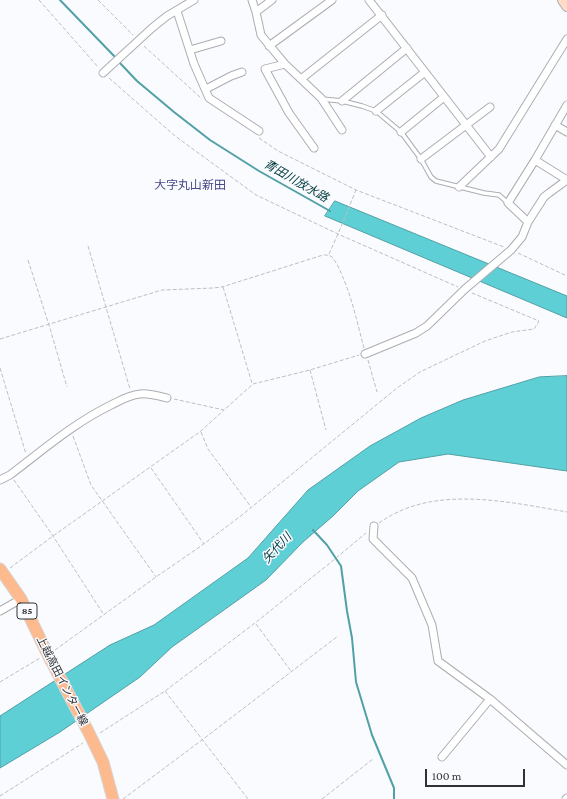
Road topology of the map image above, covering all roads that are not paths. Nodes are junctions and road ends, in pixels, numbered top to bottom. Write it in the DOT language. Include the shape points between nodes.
graph roads {
  1 [pos="194,0"];
  2 [pos="252,0"];
  3 [pos="272,0"];
  4 [pos="332,0"];
  5 [pos="369,0"];
  6 [pos="563,0"];
  7 [pos="567,6"];
  8 [pos="177,11"];
  9 [pos="256,12"];
  10 [pos="382,15"];
  11 [pos="567,39"];
  12 [pos="221,41"];
  13 [pos="269,46"];
  14 [pos="407,48"];
  15 [pos="190,50"];
  16 [pos="285,64"];
  17 [pos="242,72"];
  18 [pos="425,72"];
  19 [pos="103,73"];
  20 [pos="301,79"];
  21 [pos="206,89"];
  22 [pos="444,97"];
  23 [pos="321,98"];
  24 [pos="342,101"];
  25 [pos="567,105"];
  26 [pos="490,107"];
  27 [pos="376,111"];
  28 [pos="466,124"];
  29 [pos="555,125"];
  30 [pos="342,130"];
  31 [pos="259,131"];
  32 [pos="401,132"];
  33 [pos="567,132"];
  34 [pos="314,148"];
  35 [pos="491,157"];
  36 [pos="421,159"];
  37 [pos="535,160"];
  38 [pos="567,180"];
  39 [pos="459,187"];
  40 [pos="508,202"];
  41 [pos="528,222"];
  42 [pos="366,354"];
  43 [pos="167,398"];
  44 [pos="0,480"];
  45 [pos="374,526"];
  46 [pos="2,571"];
  47 [pos="21,599"];
  48 [pos="0,611"];
  49 [pos="490,699"];
  50 [pos="442,757"];
  51 [pos="567,765"];
  52 [pos="113,799"];
  1 -- 8 [label="street"];
  2 -- 9 [label="street"];
  3 -- 9 [label="street"];
  4 -- 13 [label="street"];
  5 -- 10 [label="street"];
  6 -- 7 [label="main road"];
  8 -- 15 [label="street"];
  8 -- 19 [label="street" via="152,28"];
  9 -- 13 [label="street" via="261,35"];
  10 -- 14 [label="street"];
  10 -- 20 [label="street"];
  11 -- 35 [label="street" via="499,149"];
  12 -- 15 [label="street"];
  13 -- 16 [label="street"];
  14 -- 18 [label="street"];
  14 -- 24 [label="street"];
  15 -- 21 [label="street"];
  16 -- 20 [label="street"];
  16 -- 34 [label="street" via="265,69 289,113"];
  17 -- 21 [label="street"];
  18 -- 22 [label="street"];
  18 -- 27 [label="street"];
  20 -- 23 [label="street"];
  21 -- 31 [label="street" via="209,98"];
  22 -- 28 [label="street"];
  22 -- 32 [label="street"];
  23 -- 24 [label="lane"];
  23 -- 30 [label="street"];
  24 -- 27 [label="lane"];
  25 -- 29 [label="street"];
  26 -- 28 [label="street"];
  27 -- 32 [label="lane"];
  28 -- 35 [label="street"];
  28 -- 36 [label="street"];
  29 -- 33 [label="street"];
  29 -- 37 [label="street"];
  32 -- 36 [label="lane"];
  35 -- 39 [label="street"];
  36 -- 39 [label="lane" via="436,181"];
  37 -- 38 [label="street"];
  37 -- 40 [label="street"];
  38 -- 41 [label="street" via="544,197"];
  39 -- 40 [label="lane" via="499,196"];
  40 -- 41 [label="street"];
  41 -- 42 [label="street" via="522,237 511,250 427,326"];
  43 -- 44 [label="street" via="141,393 100,410"];
  45 -- 49 [label="street" via="373,539 412,578 432,625 438,661"];
  46 -- 47 [label="main road, 上越高田インター線 / 85"];
  47 -- 48 [label="street"];
  47 -- 52 [label="main road, 上越高田インター線 / 85" via="103,762"];
  49 -- 50 [label="street"];
  49 -- 51 [label="street"];
}
